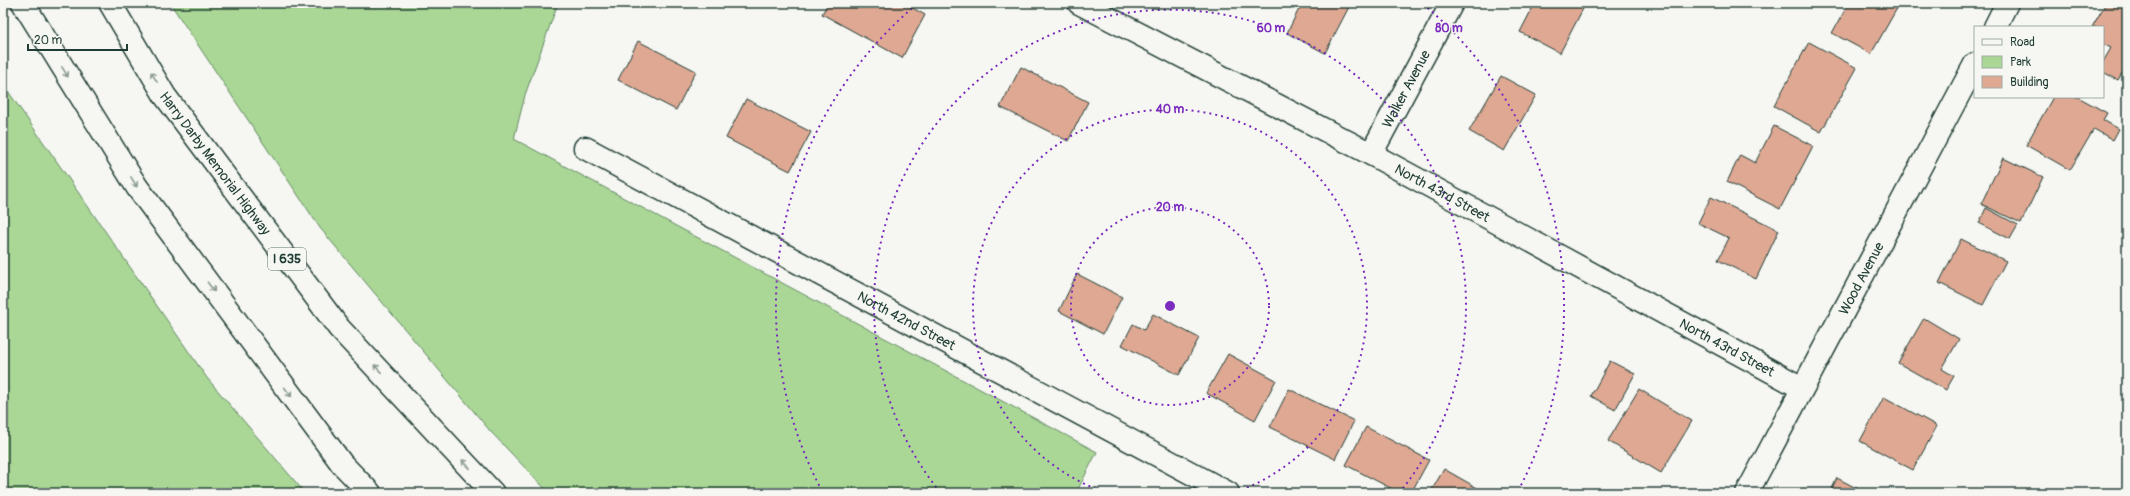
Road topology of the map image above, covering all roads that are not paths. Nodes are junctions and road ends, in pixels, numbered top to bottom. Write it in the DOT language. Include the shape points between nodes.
graph roads {
  1 [pos="23,3"];
  2 [pos="110,3"];
  3 [pos="1079,3"];
  4 [pos="1452,3"];
  5 [pos="2007,3"];
  6 [pos="1995,26"];
  7 [pos="1974,66"];
  8 [pos="585,148"];
  9 [pos="1371,154"];
  10 [pos="1802,388"];
  11 [pos="370,493"];
  12 [pos="493,493"];
  13 [pos="1228,493"];
  14 [pos="1747,493"];
  1 -- 11 [label="main road, one-way" via="137,187 342,464"];
  12 -- 2 [label="main road, Harry Darby Memorial Highway / I 635, one-way" via="339,328 165,96"];
  3 -- 9 [label="main road, North 43rd Street"];
  4 -- 9 [label="main road, Walker Avenue"];
  5 -- 6 [label="main road"];
  7 -- 10 [label="main road, Wood Avenue"];
  8 -- 13 [label="main road, North 42nd Street"];
  9 -- 10 [label="main road, North 43rd Street"];
  10 -- 14 [label="main road, Wood Avenue"];
}
